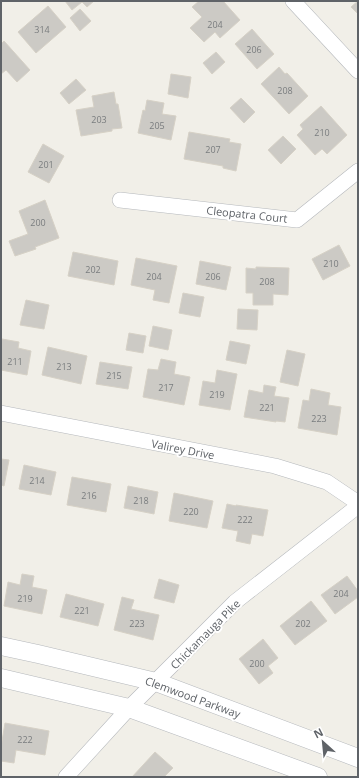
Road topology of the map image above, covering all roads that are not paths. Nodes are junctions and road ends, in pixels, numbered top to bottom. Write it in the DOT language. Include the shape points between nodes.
graph roads {
  1 [pos="293,1"];
  2 [pos="358,71"];
  3 [pos="358,171"];
  4 [pos="120,200"];
  5 [pos="1,413"];
  6 [pos="358,505"];
  7 [pos="1,646"];
  8 [pos="1,678"];
  9 [pos="156,682"];
  10 [pos="129,708"];
  11 [pos="358,758"];
  12 [pos="66,777"];
  13 [pos="318,777"];
  1 -- 2 [label="street"];
  3 -- 4 [label="street, Cleopatra Court" via="297,220"];
  5 -- 6 [label="street, Valirey Drive" via="275,466 326,482"];
  6 -- 9 [label="street, Chickamauga Pike" via="235,602"];
  7 -- 9 [label="street, Clemwood Parkway"];
  8 -- 10 [label="street"];
  9 -- 10 [label="street, Chickamauga Pike"];
  9 -- 11 [label="street, Clemwood Parkway"];
  10 -- 12 [label="street, Chickamauga Pike"];
  10 -- 13 [label="street"];
}
